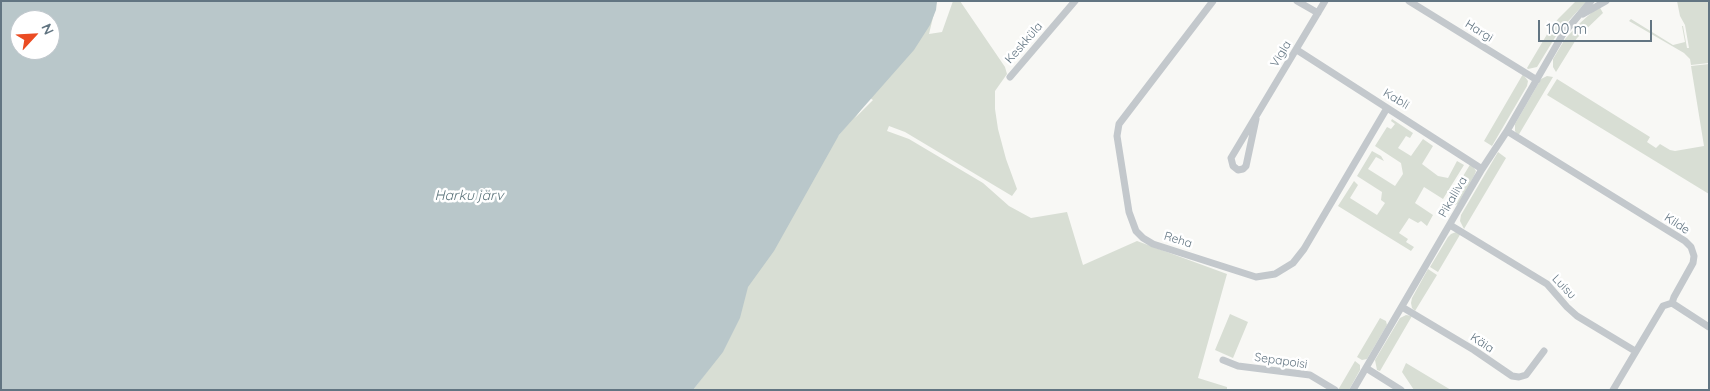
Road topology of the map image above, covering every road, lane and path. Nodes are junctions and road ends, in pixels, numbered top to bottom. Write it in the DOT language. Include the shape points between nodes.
graph roads {
  1 [pos="1075,1"];
  2 [pos="1213,1"];
  3 [pos="1297,1"];
  4 [pos="1325,1"];
  5 [pos="1409,1"];
  6 [pos="1590,1"];
  7 [pos="1606,1"];
  8 [pos="1318,13"];
  9 [pos="1577,19"];
  10 [pos="1297,50"];
  11 [pos="1010,76"];
  12 [pos="1536,80"];
  13 [pos="1388,108"];
  14 [pos="1256,119"];
  15 [pos="1507,131"];
  16 [pos="1482,169"];
  17 [pos="1450,225"];
  18 [pos="1672,303"];
  19 [pos="1402,307"];
  20 [pos="1709,327"];
  21 [pos="1635,351"];
  22 [pos="1544,352"];
  23 [pos="1223,360"];
  24 [pos="1366,368"];
  25 [pos="1335,390"];
  26 [pos="1353,390"];
  27 [pos="1401,390"];
  28 [pos="1613,390"];
  1 -- 11 [label="street, Keskküla"];
  2 -- 13 [label="street, Reha" via="1120,124 1117,136 1129,212 1136,231 1143,238 1256,277 1275,274 1293,263 1304,249"];
  3 -- 8 [label="street"];
  4 -- 8 [label="street, Vigla"];
  5 -- 12 [label="street, Hargi"];
  6 -- 9 [label="street, Pikaliiva"];
  7 -- 9 [label="street, Pikaliiva"];
  8 -- 10 [label="street, Vigla"];
  9 -- 12 [label="street, Pikaliiva"];
  10 -- 13 [label="street, Kabli"];
  10 -- 14 [label="street, Vigla"];
  12 -- 15 [label="street, Pikaliiva"];
  13 -- 16 [label="street, Kabli"];
  14 -- 14 [label="street, Vigla" via="1246,166 1238,170 1231,158"];
  15 -- 16 [label="street, Pikaliiva"];
  15 -- 18 [label="street, Kilde" via="1691,247 1693,263"];
  16 -- 17 [label="street, Pikaliiva"];
  17 -- 19 [label="street, Pikaliiva"];
  17 -- 21 [label="street, Luisu" via="1547,284 1577,316"];
  18 -- 20 [label="street"];
  18 -- 21 [label="street, Kilde" via="1663,306"];
  19 -- 22 [label="street, Käia" via="1512,376 1526,375"];
  19 -- 24 [label="street, Pikaliiva"];
  21 -- 28 [label="street, Kilde"];
  23 -- 25 [label="street, Sepapoisi" via="1238,366 1310,375"];
  24 -- 26 [label="street, Pikaliiva"];
  24 -- 27 [label="street"];
}
